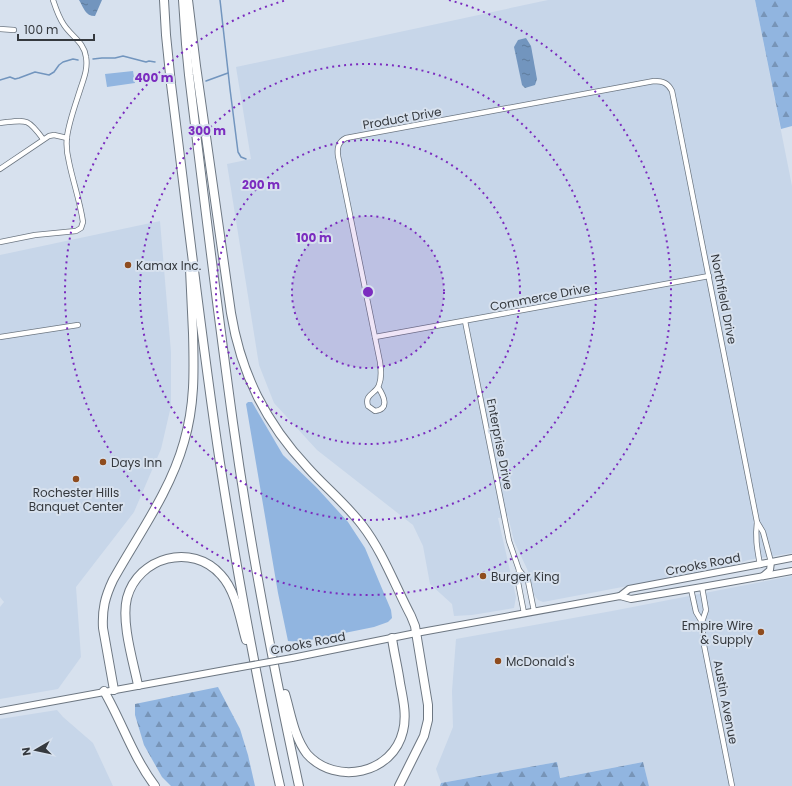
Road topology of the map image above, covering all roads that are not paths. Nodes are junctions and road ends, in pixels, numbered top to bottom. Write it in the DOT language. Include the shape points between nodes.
graph roads {
  1 [pos="53,0"];
  2 [pos="164,0"];
  3 [pos="183,0"];
  4 [pos="188,0"];
  5 [pos="0,29"];
  6 [pos="14,30"];
  7 [pos="666,82"];
  8 [pos="0,123"];
  9 [pos="67,138"];
  10 [pos="43,139"];
  11 [pos="0,169"];
  12 [pos="187,210"];
  13 [pos="0,242"];
  14 [pos="709,276"];
  15 [pos="465,321"];
  16 [pos="78,325"];
  17 [pos="0,337"];
  18 [pos="375,337"];
  19 [pos="378,387"];
  20 [pos="758,522"];
  21 [pos="792,558"];
  22 [pos="770,562"];
  23 [pos="760,564"];
  24 [pos="519,570"];
  25 [pos="792,571"];
  26 [pos="701,576"];
  27 [pos="761,576"];
  28 [pos="702,587"];
  29 [pos="691,589"];
  30 [pos="620,596"];
  31 [pos="534,612"];
  32 [pos="524,613"];
  33 [pos="702,622"];
  34 [pos="416,633"];
  35 [pos="392,638"];
  36 [pos="271,647"];
  37 [pos="138,685"];
  38 [pos="259,686"];
  39 [pos="114,690"];
  40 [pos="104,691"];
  41 [pos="0,711"];
  42 [pos="155,786"];
  43 [pos="280,786"];
  44 [pos="299,786"];
  45 [pos="399,786"];
  46 [pos="732,786"];
  1 -- 9 [label="street" via="61,20 85,50 87,64"];
  2 -- 12 [label="highway" via="169,67"];
  3 -- 36 [label="highway" via="189,75 229,394"];
  4 -- 34 [label="highway" via="230,306 244,366 260,402 280,434 369,536 411,616"];
  5 -- 6 [label="street"];
  7 -- 14 [label="street, Northfield Drive" via="672,91"];
  7 -- 18 [label="street, Product Drive" via="654,81 342,140 338,146 338,156"];
  8 -- 10 [label="street" via="19,120 27,122"];
  9 -- 10 [label="street" via="54,135"];
  9 -- 13 [label="street" via="68,158 82,214 81,228 76,231"];
  10 -- 11 [label="street"];
  12 -- 38 [label="highway" via="220,463"];
  12 -- 39 [label="highway" via="194,363 191,412 184,443 171,477 113,580 104,602 103,628"];
  14 -- 15 [label="street, Commerce Drive"];
  14 -- 20 [label="street, Northfield Drive"];
  15 -- 18 [label="street, Commerce Drive"];
  15 -- 24 [label="street, Enterprise Drive" via="505,523"];
  16 -- 17 [label="street"];
  18 -- 19 [label="street" via="381,375"];
  19 -- 19 [label="street" via="383,394 384,404 381,409 375,410 368,406 367,400"];
  20 -- 22 [label="street, Northfield Drive"];
  20 -- 23 [label="street, Northfield Drive" via="755,533"];
  21 -- 22 [label="main road, Crooks Road"];
  22 -- 23 [label="main road, Crooks Road"];
  22 -- 27 [label="main road" via="770,570"];
  23 -- 26 [label="main road, Crooks Road"];
  24 -- 31 [label="street, Enterprise Drive" via="528,580"];
  24 -- 32 [label="street, Enterprise Drive" via="518,582"];
  25 -- 27 [label="main road, Crooks Road"];
  26 -- 29 [label="main road" via="692,582"];
  26 -- 30 [label="main road, Crooks Road" via="629,590"];
  27 -- 28 [label="main road, Crooks Road"];
  28 -- 29 [label="main road, Crooks Road"];
  28 -- 33 [label="street, Austin Avenue" via="706,610"];
  29 -- 30 [label="main road, Crooks Road" via="631,599"];
  29 -- 33 [label="street, Austin Avenue" via="696,612"];
  30 -- 31 [label="main road, Crooks Road"];
  31 -- 32 [label="main road, Crooks Road"];
  32 -- 34 [label="main road, Crooks Road"];
  33 -- 46 [label="street, Austin Avenue" via="706,655"];
  34 -- 35 [label="main road, Crooks Road"];
  34 -- 45 [label="highway" via="429,712 424,736"];
  35 -- 36 [label="highway" via="404,702 403,731 399,743 386,759 368,770 354,773 328,769 316,762 303,748 296,734"];
  35 -- 37 [label="main road, Crooks Road, bridge"];
  36 -- 44 [label="highway"];
  37 -- 38 [label="highway" via="126,621 129,593 135,580 150,566 162,560 183,557 196,559 211,566 221,574 229,586"];
  37 -- 39 [label="main road, Crooks Road"];
  38 -- 43 [label="highway"];
  39 -- 40 [label="main road, Crooks Road"];
  40 -- 41 [label="main road, Crooks Road"];
  40 -- 42 [label="highway" via="143,770"];
}
